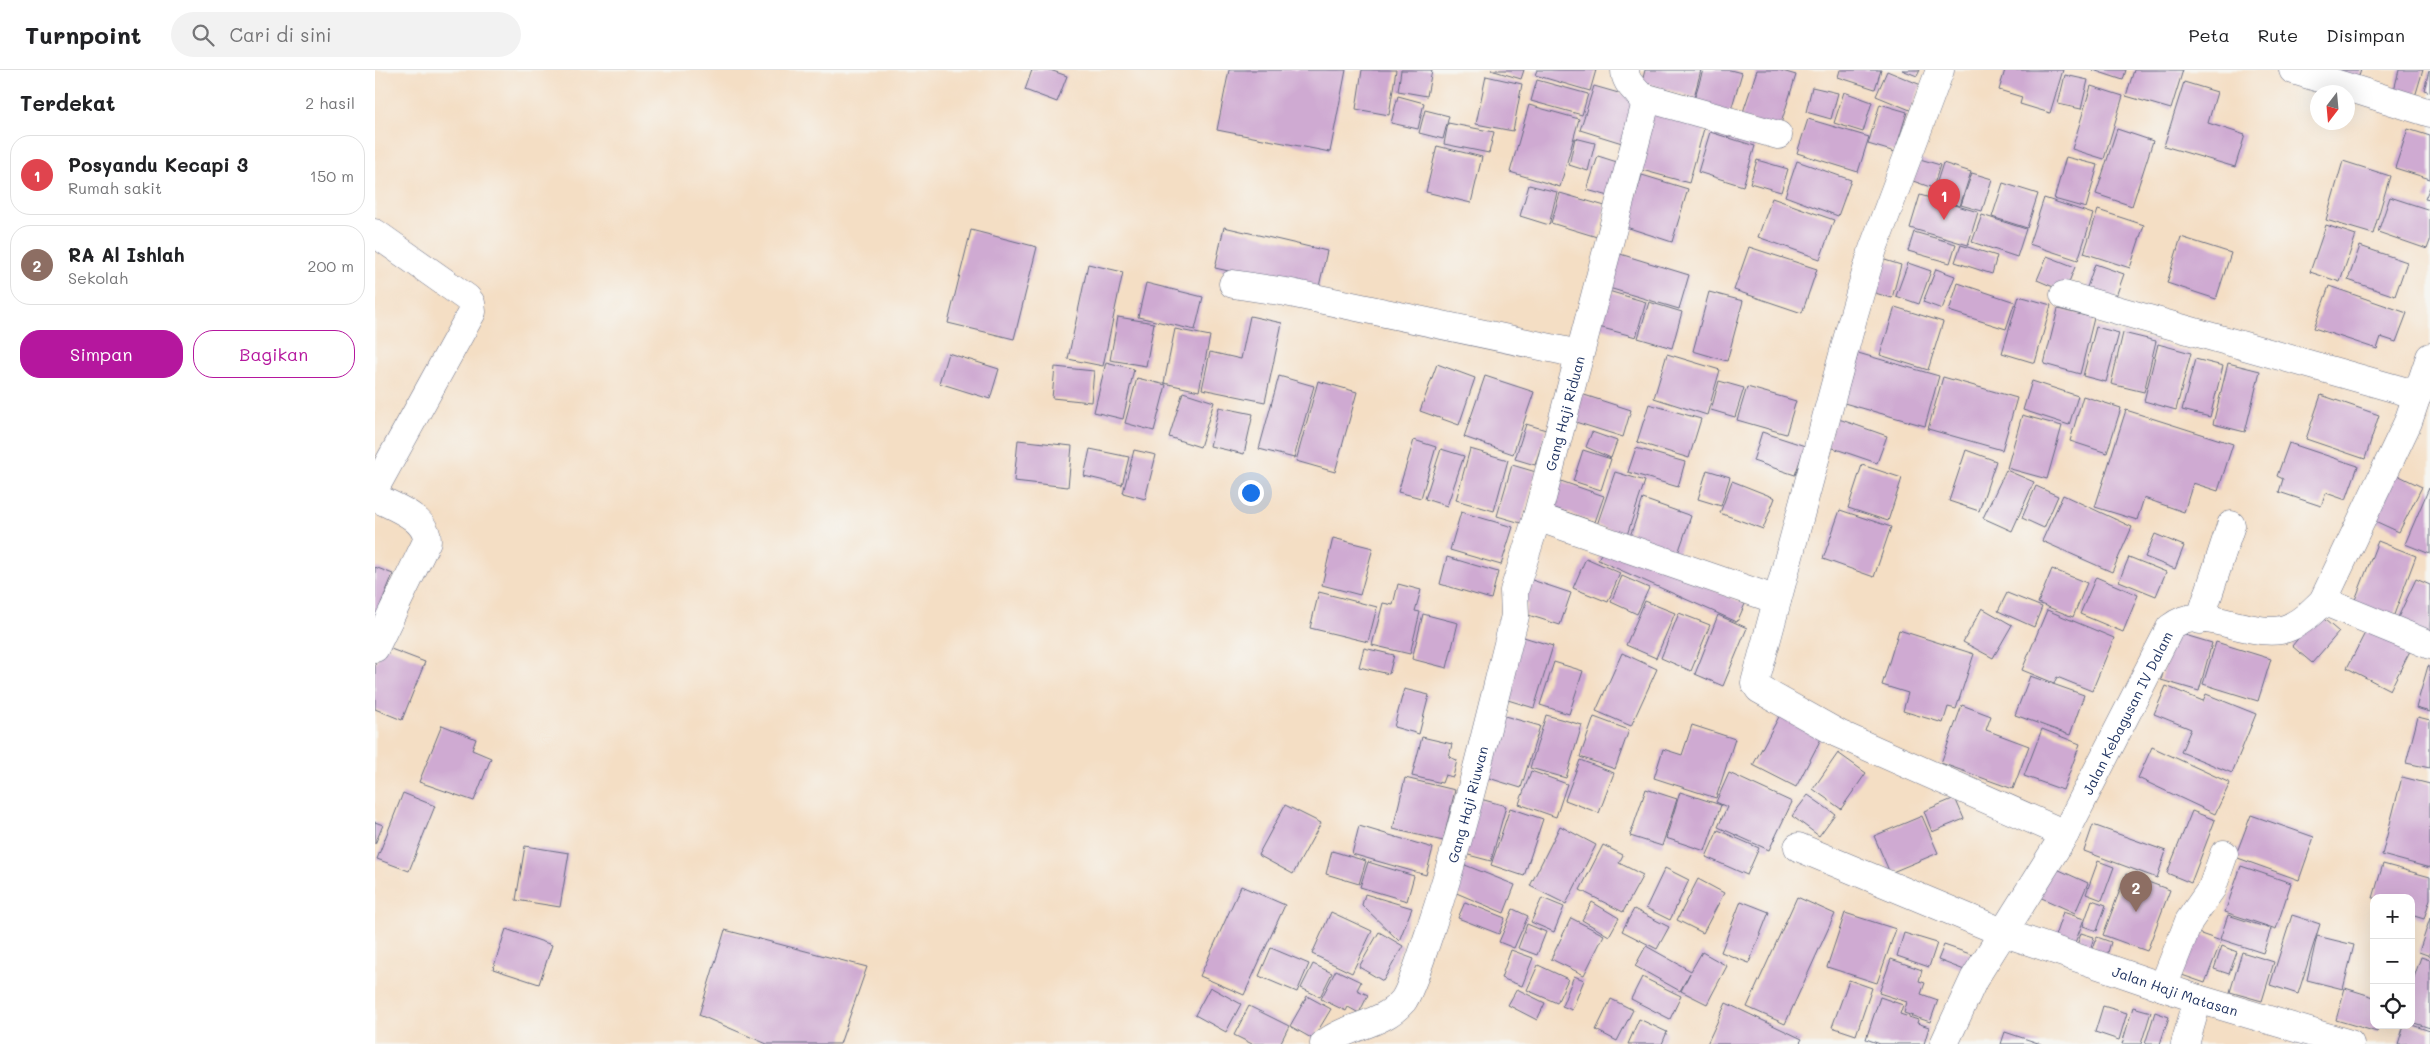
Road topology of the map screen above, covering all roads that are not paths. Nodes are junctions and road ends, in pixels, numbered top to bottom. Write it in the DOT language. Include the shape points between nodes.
graph roads {
  1 [pos="1625,70"];
  2 [pos="1940,70"];
  3 [pos="2293,70"];
  4 [pos="1641,96"];
  5 [pos="2430,113"];
  6 [pos="1778,135"];
  7 [pos="375,233"];
  8 [pos="1233,284"];
  9 [pos="2064,295"];
  10 [pos="1579,354"];
  11 [pos="2430,357"];
  12 [pos="2418,394"];
  13 [pos="375,488"];
  14 [pos="375,497"];
  15 [pos="1537,517"];
  16 [pos="2231,525"];
  17 [pos="1777,600"];
  18 [pos="2323,601"];
  19 [pos="2200,620"];
  20 [pos="2430,645"];
  21 [pos="375,648"];
  22 [pos="2065,834"];
  23 [pos="1798,847"];
  24 [pos="2224,854"];
  25 [pos="2002,932"];
  26 [pos="2163,987"];
  27 [pos="2198,999"];
  28 [pos="1324,1044"];
  29 [pos="1945,1044"];
  30 [pos="2185,1044"];
  31 [pos="2350,1044"];
  1 -- 4 [label="street" via="1629,86"];
  2 -- 17 [label="street" via="1865,277"];
  3 -- 5 [label="street"];
  4 -- 6 [label="street"];
  4 -- 10 [label="street, Gang Haji Riduan" via="1645,106"];
  7 -- 13 [label="street" via="467,298 472,307"];
  8 -- 10 [label="street"];
  9 -- 12 [label="street"];
  10 -- 15 [label="street, Gang Haji Riduan"];
  11 -- 12 [label="street, Jalan Kebagusan IV Dalam"];
  12 -- 18 [label="street, Jalan Kebagusan IV Dalam" via="2408,422"];
  14 -- 21 [label="street" via="414,518 427,534 427,541"];
  15 -- 17 [label="street"];
  15 -- 28 [label="street, Gang Haji Riuwan" via="1514,591 1515,616 1475,772 1442,894 1420,960 1403,1001 1375,1022 1334,1036"];
  16 -- 19 [label="street"];
  17 -- 22 [label="street" via="1755,676 1759,689 1839,734"];
  18 -- 19 [label="street, Jalan Kebagusan IV Dalam" via="2304,620 2288,628 2269,631"];
  18 -- 20 [label="street"];
  19 -- 22 [label="street, Jalan Kebagusan IV Dalam" via="2184,620 2170,628"];
  22 -- 25 [label="street, Jalan Kebagusan IV Dalam"];
  23 -- 25 [label="street, Jalan Haji Matasan"];
  24 -- 26 [label="street" via="2209,894 2189,921"];
  25 -- 26 [label="street, Jalan Haji Matasan"];
  25 -- 29 [label="street, Jalan Kebagusan IV Dalam" via="1961,1005"];
  26 -- 27 [label="street, Jalan Haji Matasan"];
  27 -- 30 [label="street"];
  27 -- 31 [label="street, Jalan Haji Matasan"];
}
